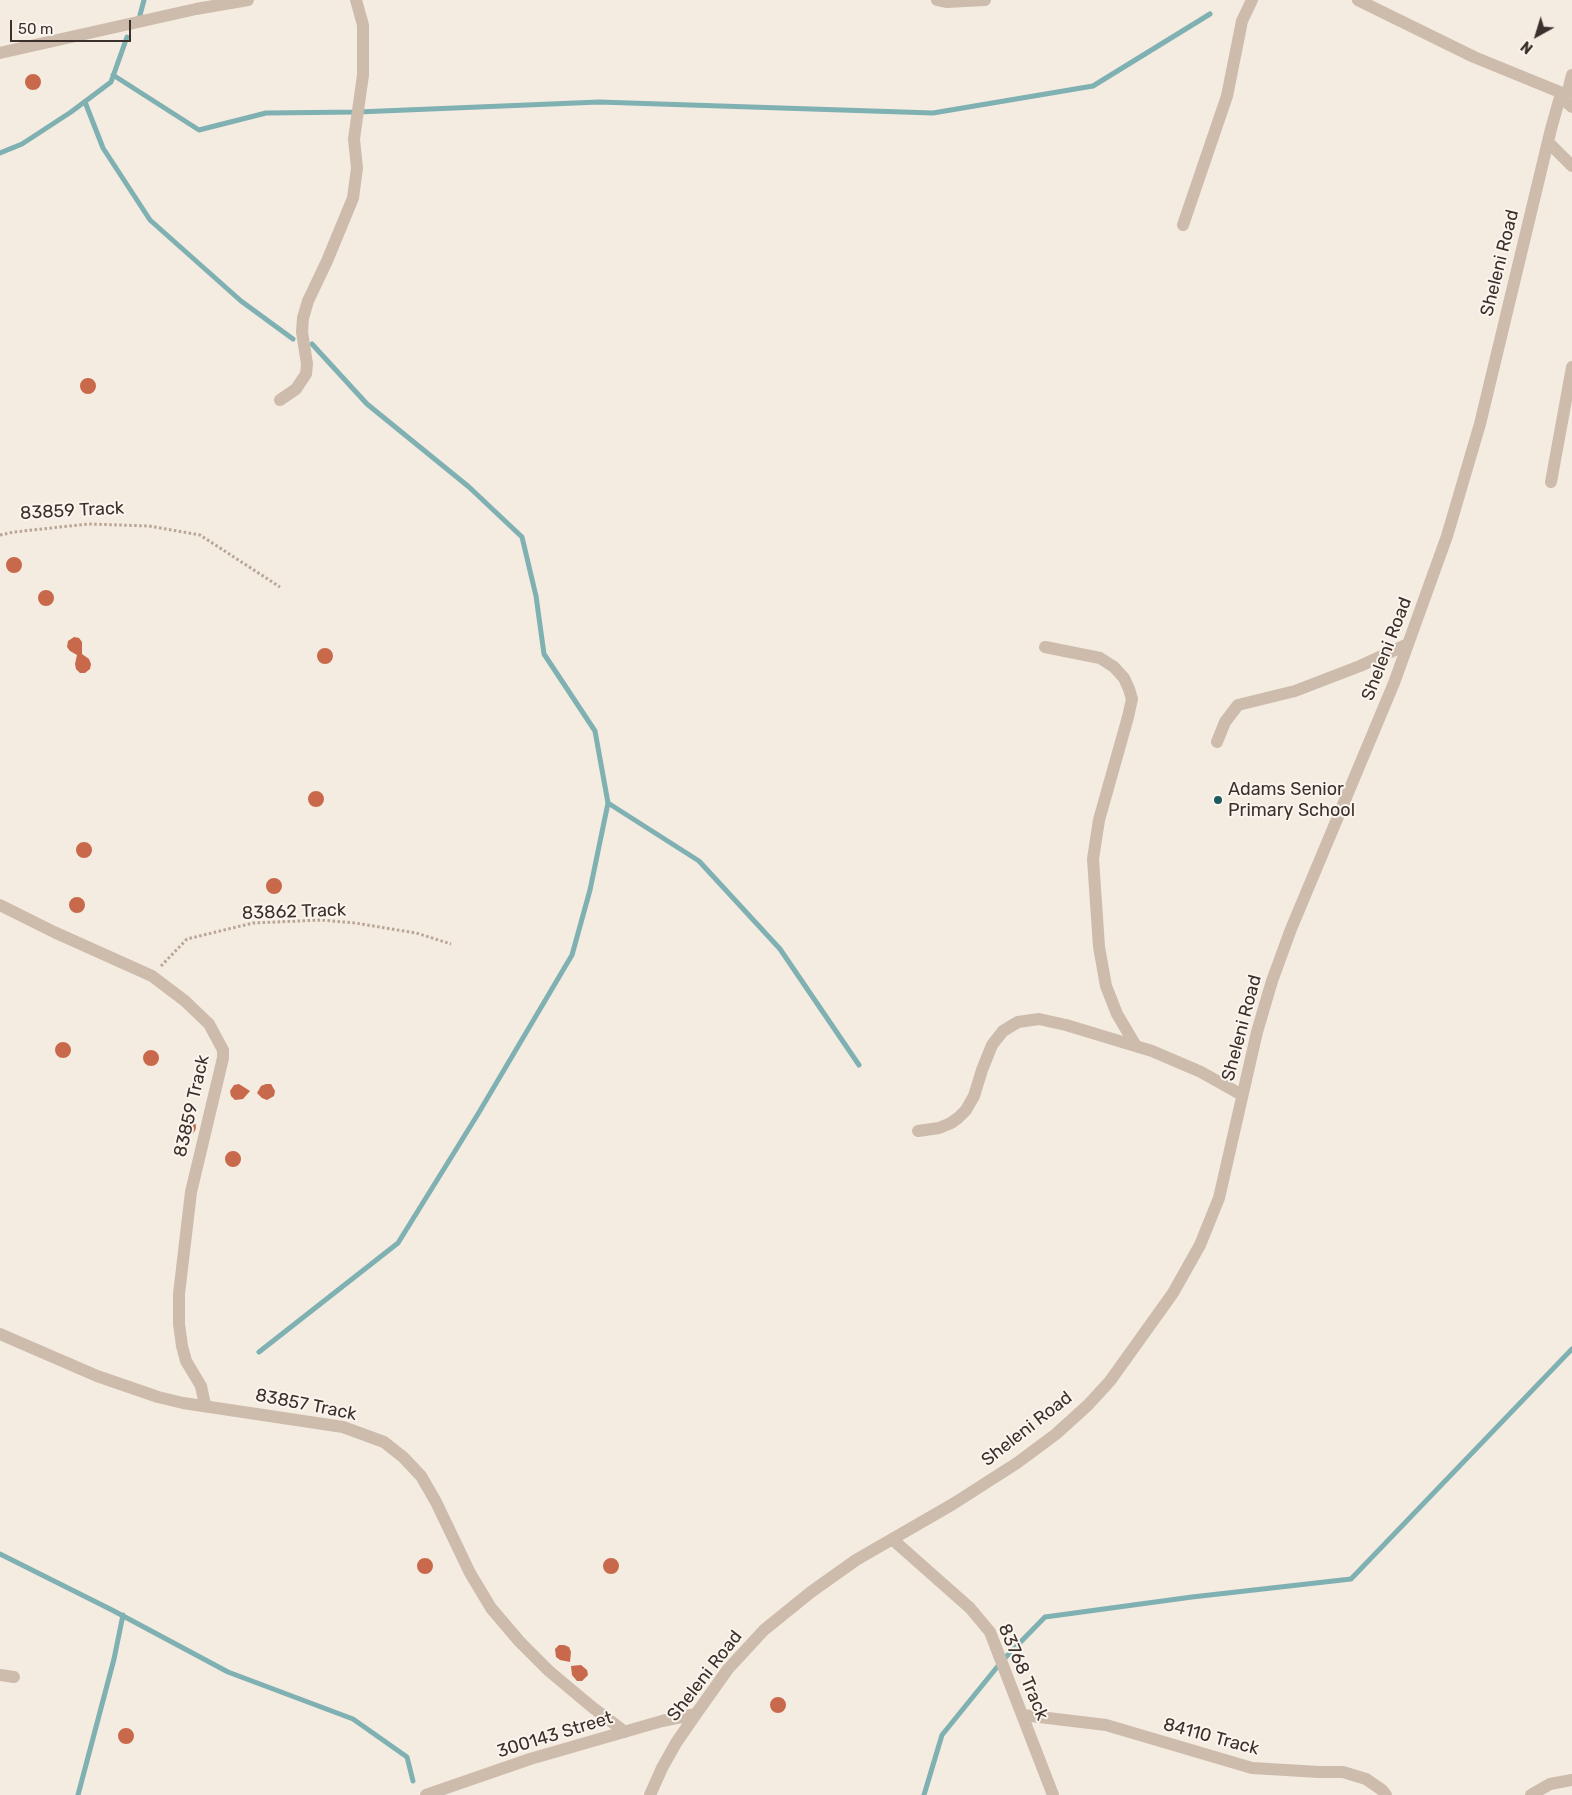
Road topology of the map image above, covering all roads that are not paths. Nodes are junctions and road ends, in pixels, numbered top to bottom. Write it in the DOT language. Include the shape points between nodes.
graph roads {
  1 [pos="248,0"];
  2 [pos="356,0"];
  3 [pos="937,0"];
  4 [pos="985,0"];
  5 [pos="1252,0"];
  6 [pos="1358,0"];
  7 [pos="0,53"];
  8 [pos="1572,75"];
  9 [pos="1566,100"];
  10 [pos="1548,142"];
  11 [pos="1572,166"];
  12 [pos="1183,225"];
  13 [pos="1572,366"];
  14 [pos="280,400"];
  15 [pos="1551,482"];
  16 [pos="1408,644"];
  17 [pos="1045,647"];
  18 [pos="1217,742"];
  19 [pos="0,905"];
  20 [pos="1136,1046"];
  21 [pos="1242,1095"];
  22 [pos="918,1130"];
  23 [pos="0,1334"];
  24 [pos="205,1405"];
  25 [pos="892,1539"];
  26 [pos="0,1675"];
  27 [pos="14,1677"];
  28 [pos="696,1714"];
  29 [pos="1023,1715"];
  30 [pos="625,1732"];
  31 [pos="1572,1780"];
  32 [pos="426,1795"];
  33 [pos="650,1795"];
  34 [pos="1053,1795"];
  35 [pos="1386,1795"];
  36 [pos="1531,1795"];
  1 -- 7 [label="street"];
  2 -- 14 [label="street" via="363,25 364,75 354,139 357,168 353,198 303,318 306,374 296,389"];
  3 -- 4 [label="street"];
  5 -- 12 [label="street" via="1242,21 1226,96"];
  6 -- 9 [label="street"];
  8 -- 9 [label="street, Sheleni Road"];
  9 -- 10 [label="street, Sheleni Road"];
  10 -- 11 [label="street"];
  10 -- 16 [label="street, Sheleni Road" via="1468,465 1447,536"];
  13 -- 15 [label="street"];
  16 -- 18 [label="street" via="1295,691 1238,705"];
  16 -- 21 [label="street, Sheleni Road" via="1272,981"];
  17 -- 20 [label="street" via="1100,658 1124,678 1132,699 1099,820 1093,859 1099,947 1106,986 1117,1014"];
  19 -- 24 [label="street, 83859 Track" via="152,976 209,1024 223,1050 191,1192 178,1294 182,1346 186,1361 201,1386"];
  20 -- 21 [label="street" via="1201,1072"];
  20 -- 22 [label="street" via="1039,1019 1018,1022 1003,1031 992,1045 966,1110 951,1123"];
  21 -- 25 [label="street, Sheleni Road" via="1219,1198 1200,1245 1174,1293 1110,1381 1056,1434 1017,1463"];
  23 -- 24 [label="street, 83857 Track" via="98,1376 182,1403"];
  24 -- 30 [label="street, 83857 Track" via="343,1427 384,1442 421,1476 491,1608 518,1641 549,1671"];
  25 -- 28 [label="street, Sheleni Road" via="856,1560 764,1630 728,1669"];
  25 -- 29 [label="street, 83768 Track" via="970,1608 990,1632"];
  26 -- 27 [label="street"];
  28 -- 30 [label="street, 300143 Street"];
  28 -- 33 [label="street, Sheleni Road" via="672,1751"];
  29 -- 34 [label="street, 83768 Track"];
  29 -- 35 [label="street, 84110 Track" via="1106,1724 1252,1768 1343,1772 1366,1779"];
  30 -- 32 [label="street, 300143 Street" via="530,1759"];
  31 -- 36 [label="street" via="1550,1784"];
}
